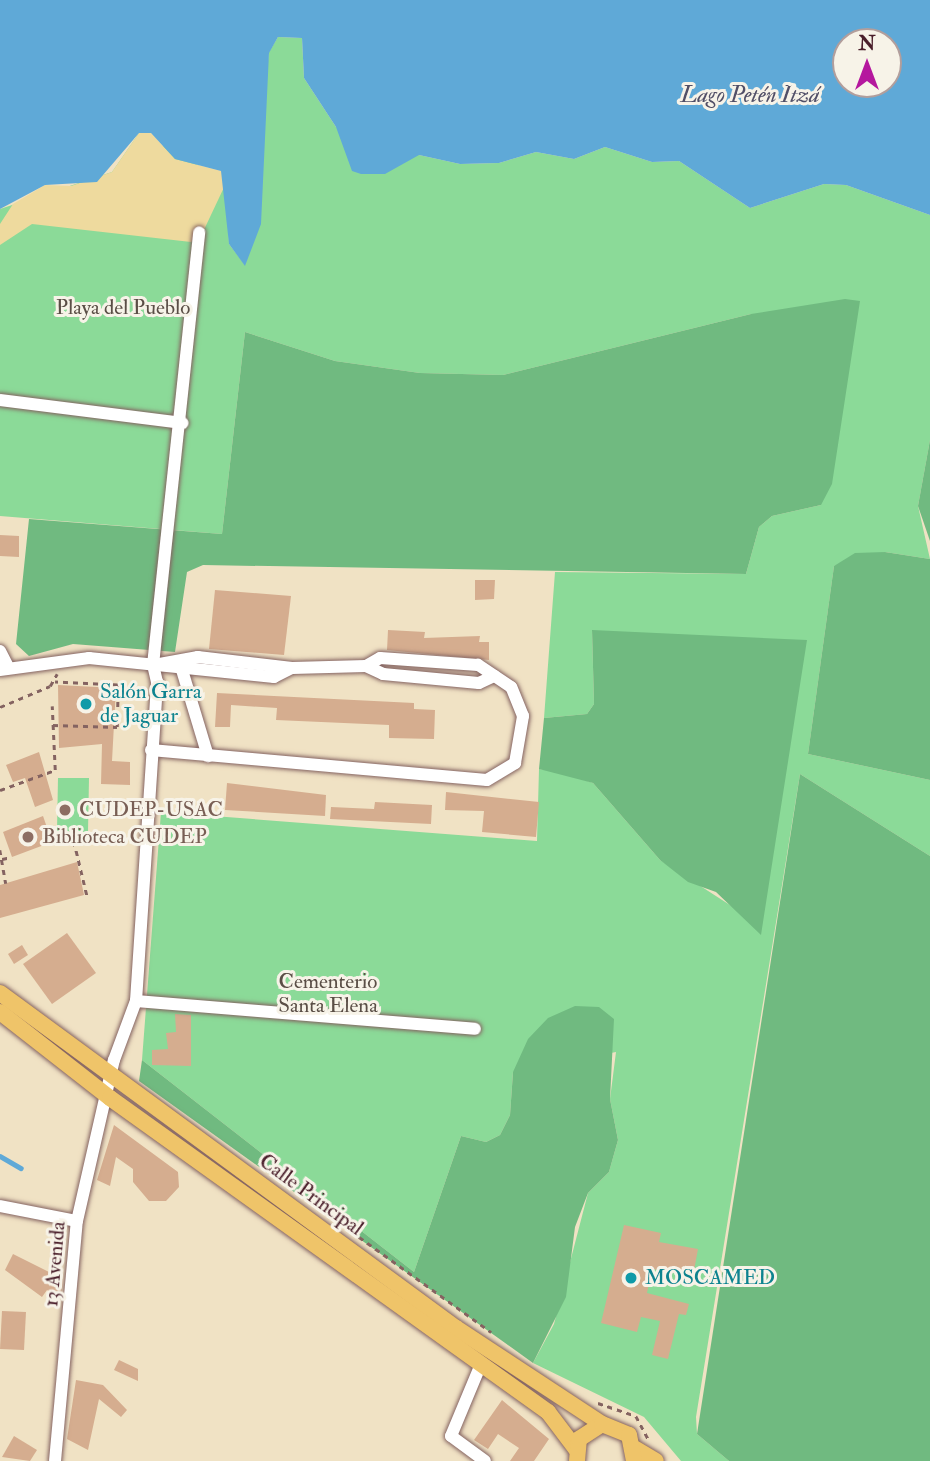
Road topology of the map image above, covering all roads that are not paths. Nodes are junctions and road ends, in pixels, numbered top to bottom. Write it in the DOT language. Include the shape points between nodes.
graph roads {
  1 [pos="199,232"];
  2 [pos="0,400"];
  3 [pos="183,423"];
  4 [pos="0,651"];
  5 [pos="153,665"];
  6 [pos="4,668"];
  7 [pos="292,668"];
  8 [pos="182,670"];
  9 [pos="151,751"];
  10 [pos="208,756"];
  11 [pos="0,993"];
  12 [pos="136,1001"];
  13 [pos="0,1012"];
  14 [pos="475,1029"];
  15 [pos="112,1074"];
  16 [pos="110,1098"];
  17 [pos="0,1206"];
  18 [pos="77,1222"];
  19 [pos="481,1364"];
  20 [pos="602,1424"];
  21 [pos="576,1455"];
  22 [pos="635,1455"];
  23 [pos="654,1460"];
  24 [pos="55,1461"];
  25 [pos="485,1461"];
  1 -- 3 [label="street, 13 Avenida"];
  2 -- 3 [label="street"];
  3 -- 5 [label="street, 13 Avenida"];
  4 -- 6 [label="street"];
  5 -- 6 [label="street" via="89,658"];
  5 -- 7 [label="street" via="198,657"];
  5 -- 8 [label="street"];
  5 -- 9 [label="street, 13 Avenida"];
  7 -- 8 [label="street" via="274,677"];
  7 -- 10 [label="street" via="366,666 383,674 479,683 494,676 511,687 523,716 515,764 487,780"];
  8 -- 10 [label="street"];
  9 -- 10 [label="street"];
  9 -- 12 [label="street, 13 Avenida"];
  11 -- 15 [label="main road, Calle Principal"];
  12 -- 14 [label="street"];
  12 -- 15 [label="street, 13 Avenida"];
  13 -- 16 [label="main road, Calle Principal"];
  15 -- 16 [label="street, 13 Avenida"];
  15 -- 20 [label="main road, Calle Principal" via="456,1328"];
  16 -- 18 [label="street, 13 Avenida"];
  16 -- 19 [label="main road, Calle Principal"];
  17 -- 18 [label="street"];
  18 -- 24 [label="street, 13 Avenida"];
  19 -- 21 [label="main road, Calle Principal" via="559,1421"];
  19 -- 25 [label="street" via="450,1436"];
  20 -- 21 [label="main road" via="585,1432"];
  20 -- 22 [label="main road, Calle Principal" via="624,1430"];
  22 -- 23 [label="main road"];
}
